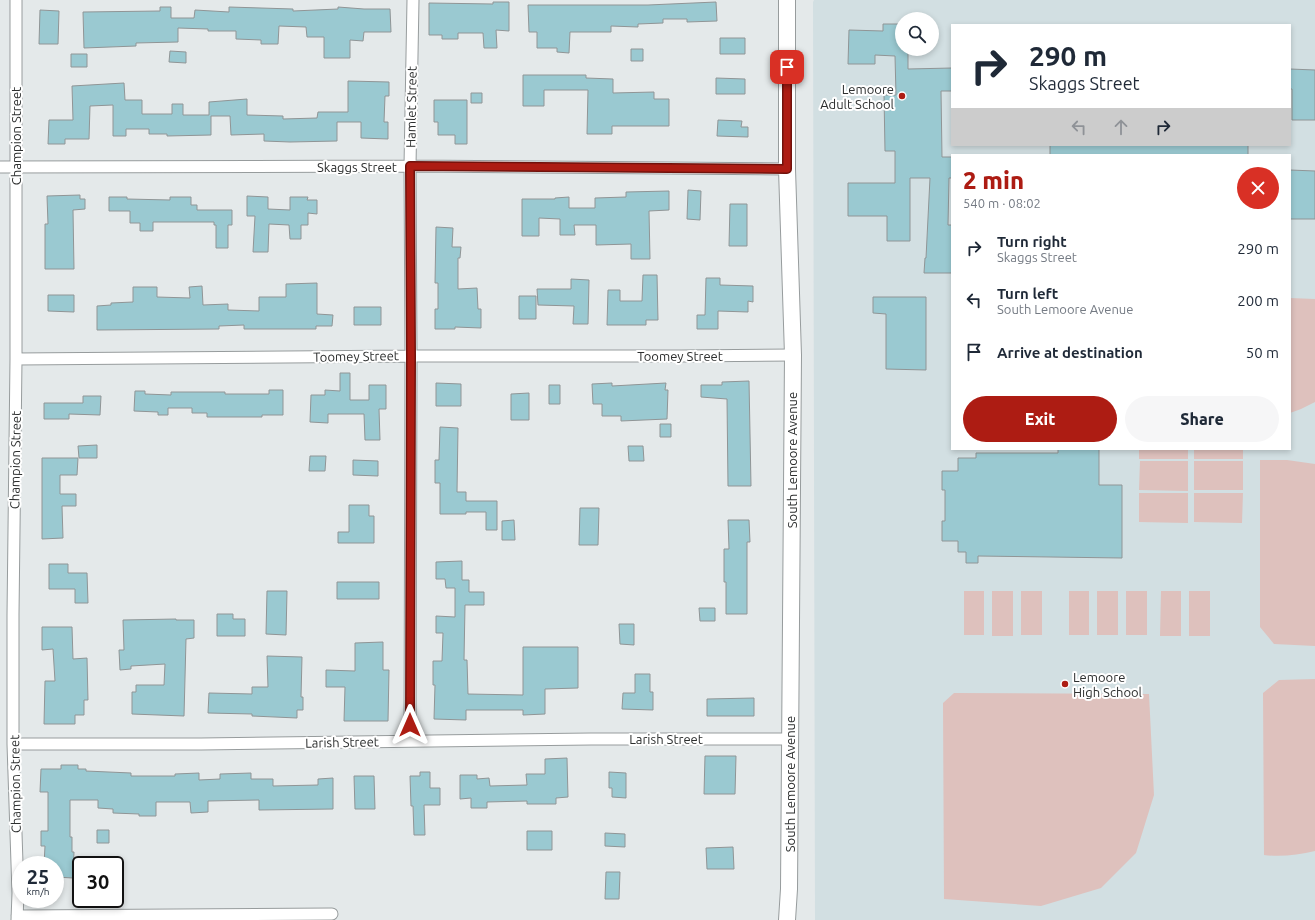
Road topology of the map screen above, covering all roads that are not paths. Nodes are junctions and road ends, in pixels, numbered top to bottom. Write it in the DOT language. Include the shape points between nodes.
graph roads {
  1 [pos="16,0"];
  2 [pos="413,0"];
  3 [pos="786,0"];
  4 [pos="410,166"];
  5 [pos="0,167"];
  6 [pos="16,167"];
  7 [pos="787,169"];
  8 [pos="793,355"];
  9 [pos="411,356"];
  10 [pos="16,359"];
  11 [pos="790,738"];
  12 [pos="410,741"];
  13 [pos="13,744"];
  14 [pos="332,914"];
  15 [pos="17,918"];
  16 [pos="787,920"];
  1 -- 6 [label="street, Champion Street"];
  2 -- 4 [label="street, Hamlet Street"];
  3 -- 7 [label="main road, South Lemoore Avenue"];
  4 -- 6 [label="street, Skaggs Street"];
  4 -- 7 [label="street, Skaggs Street"];
  4 -- 9 [label="street, Hamlet Street"];
  5 -- 6 [label="street, Skaggs Street"];
  6 -- 10 [label="street, Champion Street"];
  7 -- 8 [label="main road, South Lemoore Avenue"];
  8 -- 9 [label="street, Toomey Street"];
  8 -- 11 [label="main road, South Lemoore Avenue"];
  9 -- 10 [label="street, Toomey Street"];
  9 -- 12 [label="street, Hamlet Street"];
  10 -- 13 [label="street, Champion Street"];
  11 -- 12 [label="street, Larish Street"];
  11 -- 16 [label="main road, South Lemoore Avenue"];
  12 -- 13 [label="street, Larish Street"];
  13 -- 15 [label="street, Champion Street"];
  14 -- 15 [label="street"];
}
